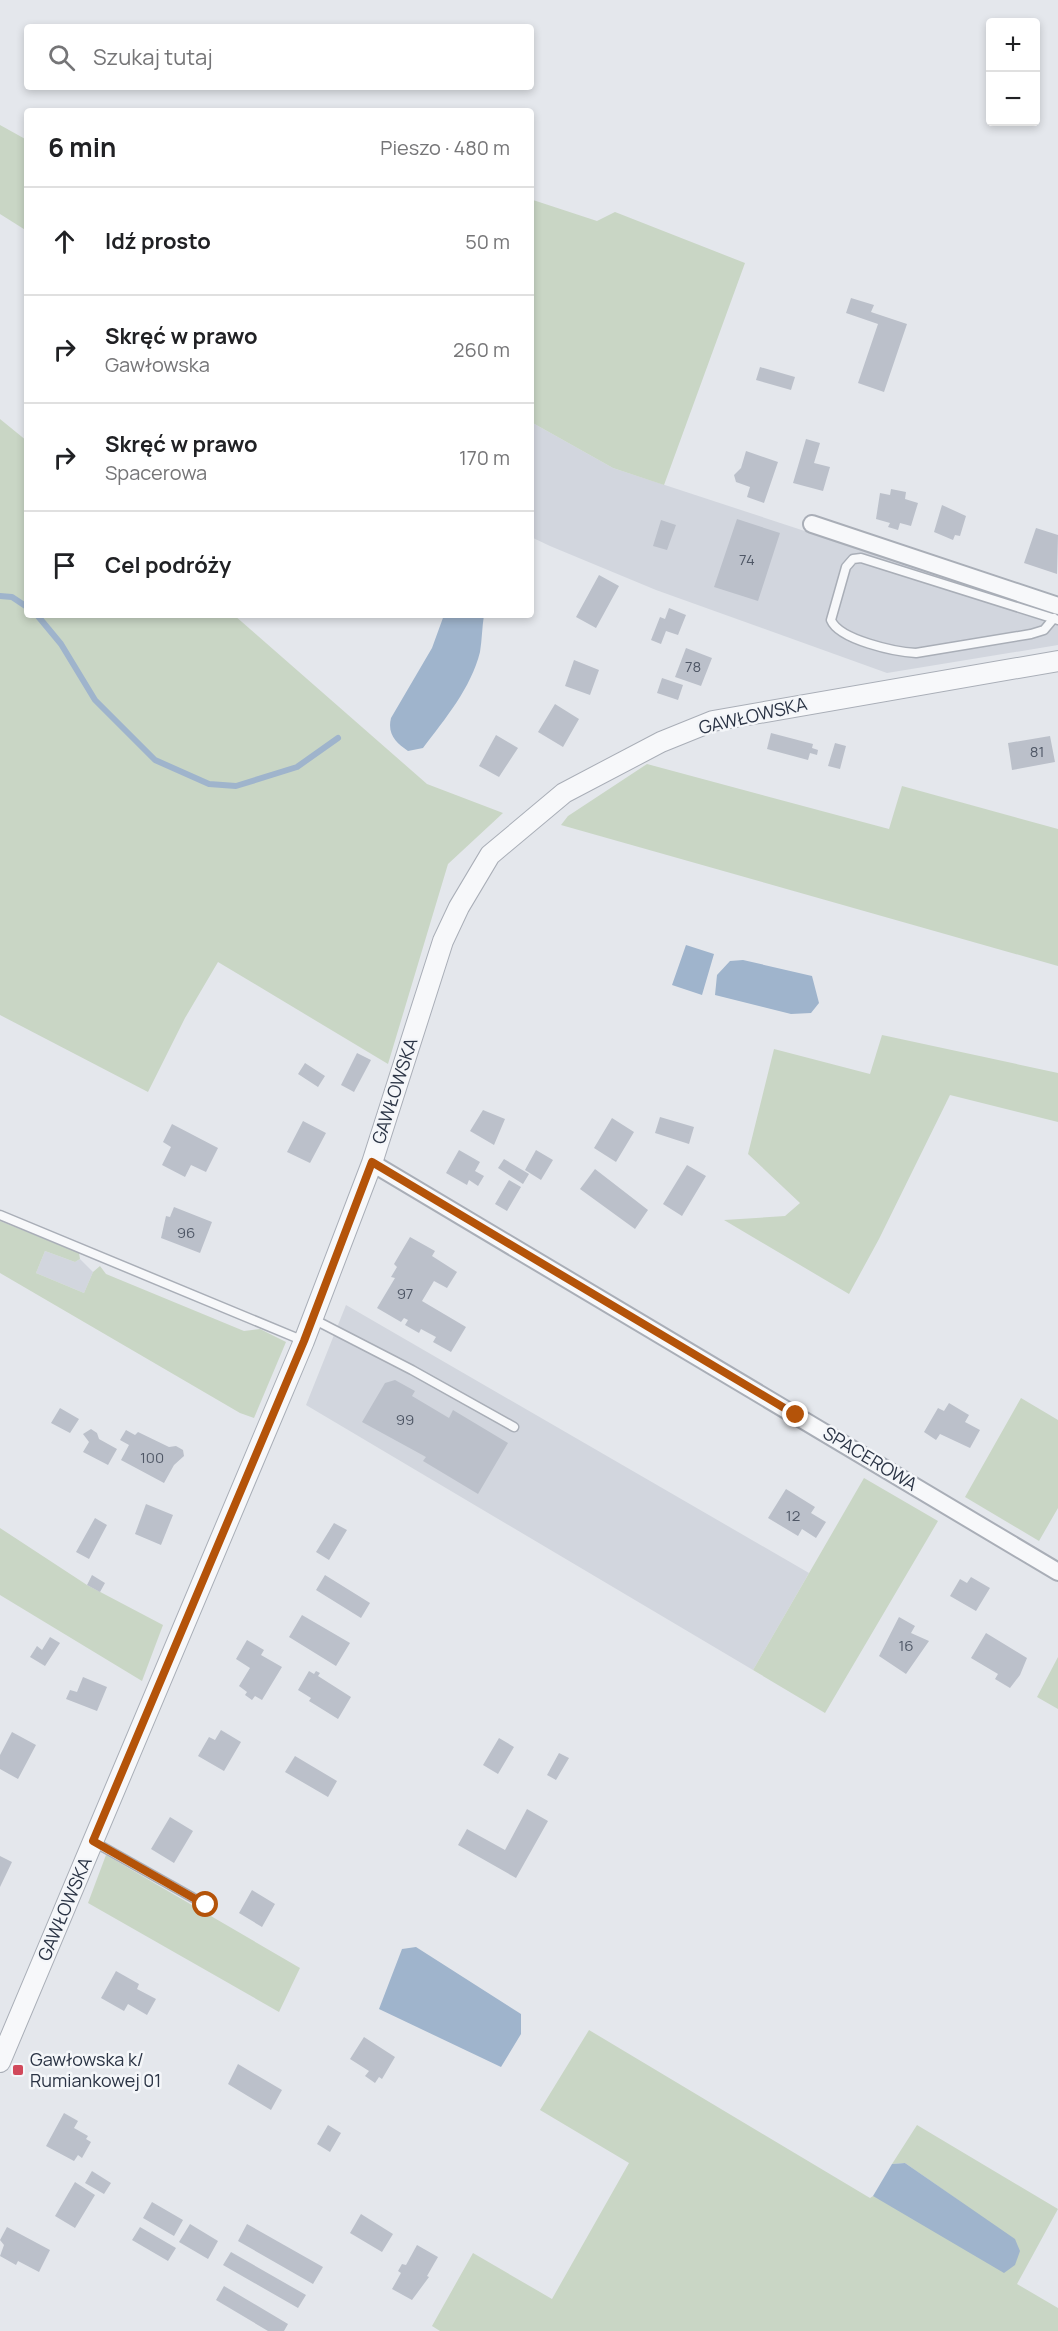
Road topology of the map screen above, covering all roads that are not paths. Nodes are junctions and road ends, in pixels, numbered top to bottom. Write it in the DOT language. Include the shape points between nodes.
graph roads {
  1 [pos="812,524"];
  2 [pos="1057,615"];
  3 [pos="1058,661"];
  4 [pos="372,1162"];
  5 [pos="0,1215"];
  6 [pos="312,1319"];
  7 [pos="304,1341"];
  8 [pos="514,1427"];
  9 [pos="1058,1572"];
  10 [pos="93,1841"];
  11 [pos="206,1905"];
  12 [pos="0,2062"];
  1 -- 2 [label="street"];
  2 -- 2 [label="lane" via="861,558 853,559 846,567 831,620 834,628 850,637 916,653 1031,634 1044,630"];
  3 -- 4 [label="street, GAWŁOWSKA" via="713,721 661,742 564,793 490,855 459,907 443,942"];
  4 -- 6 [label="street, GAWŁOWSKA"];
  4 -- 9 [label="street, SPACEROWA"];
  5 -- 7 [label="lane"];
  6 -- 7 [label="street, GAWŁOWSKA"];
  6 -- 8 [label="lane"];
  7 -- 10 [label="street, GAWŁOWSKA"];
  10 -- 11 [label="lane"];
  10 -- 12 [label="street, GAWŁOWSKA"];
}
